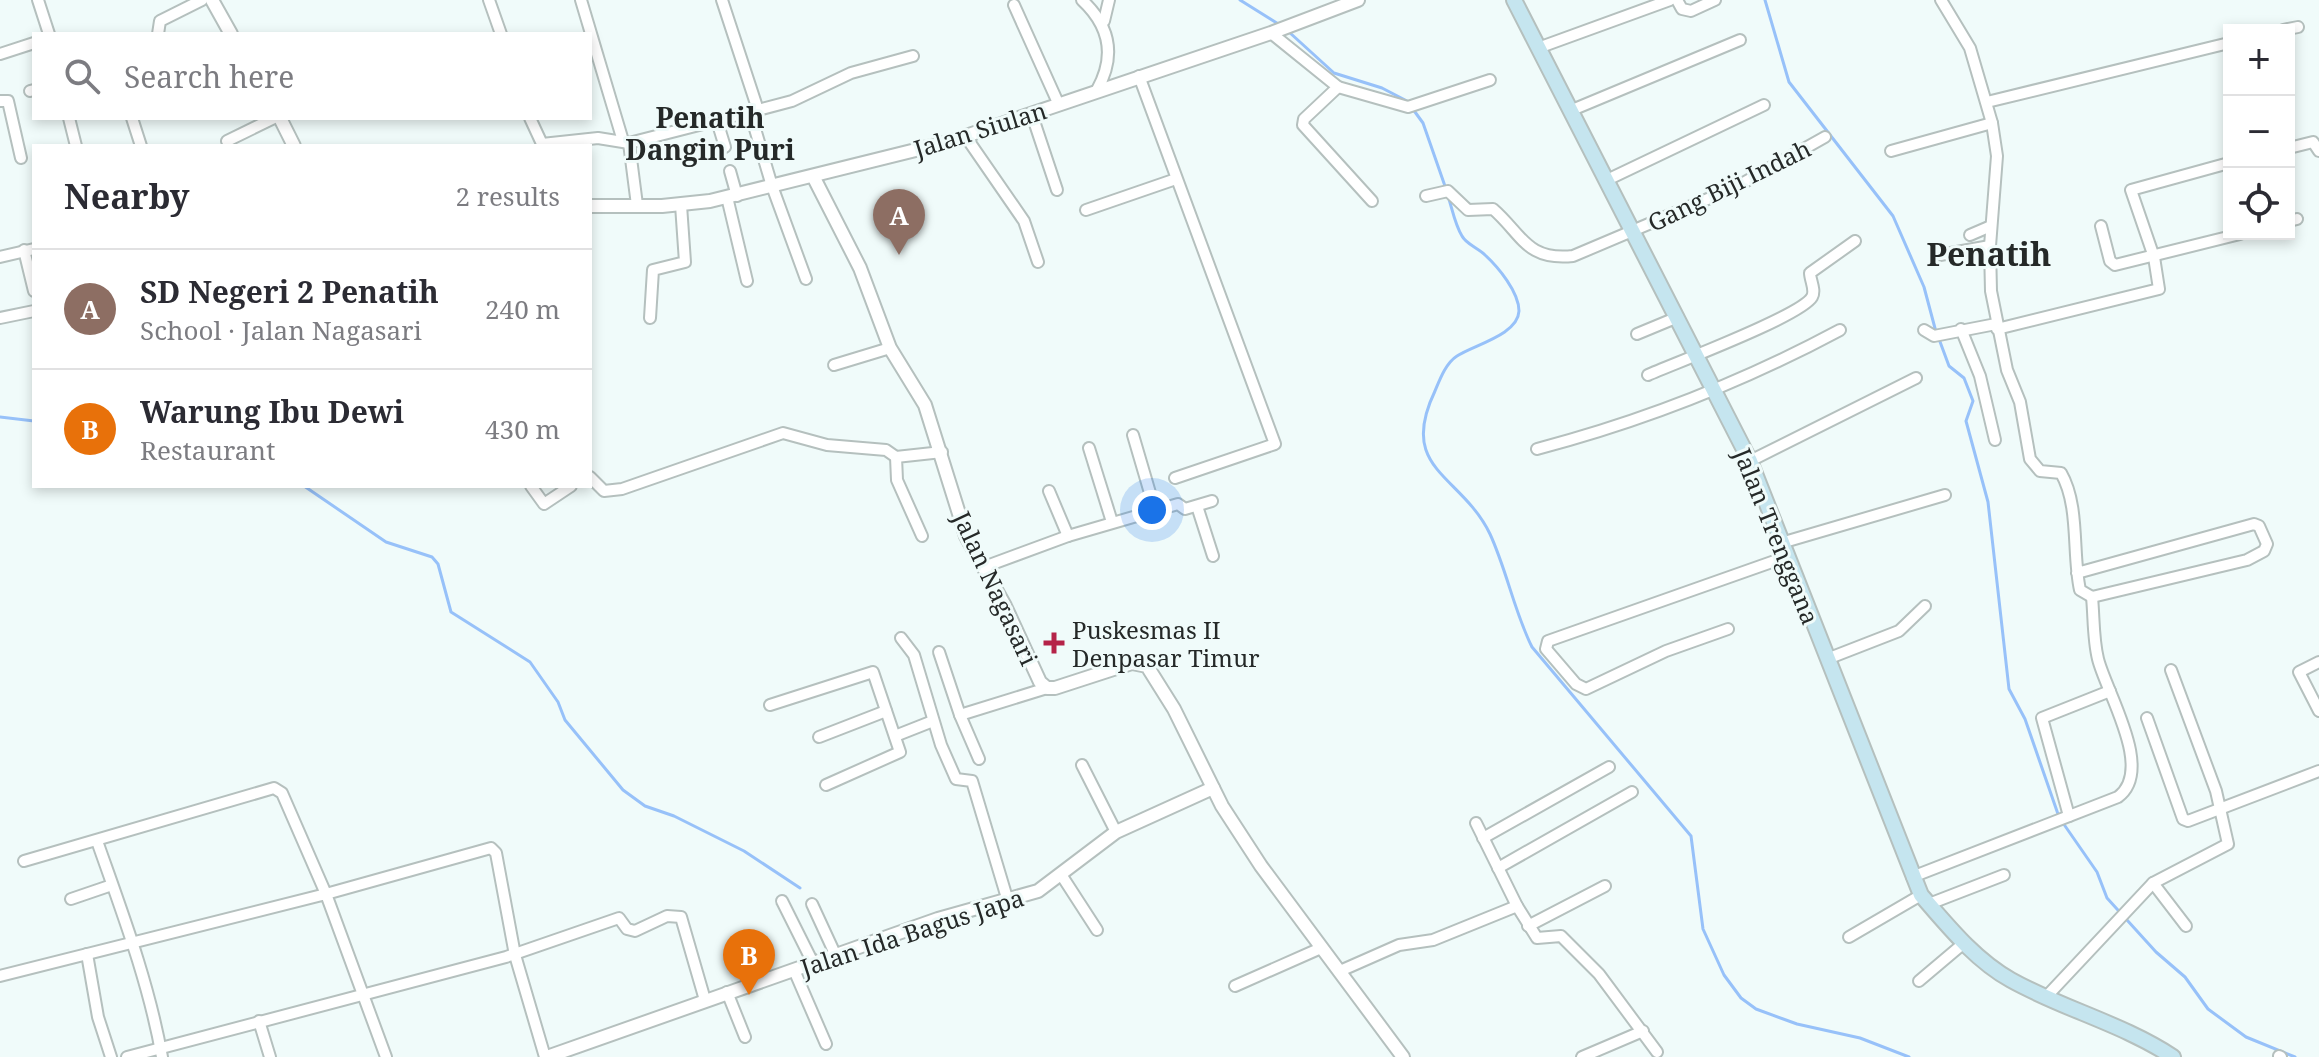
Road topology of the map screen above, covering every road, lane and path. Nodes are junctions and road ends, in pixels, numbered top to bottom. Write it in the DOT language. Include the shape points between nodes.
graph roads {
  1 [pos="38,0"];
  2 [pos="202,0"];
  3 [pos="212,0"];
  4 [pos="489,0"];
  5 [pos="581,0"];
  6 [pos="722,0"];
  7 [pos="1082,0"];
  8 [pos="1109,0"];
  9 [pos="1358,0"];
  10 [pos="1514,0"];
  11 [pos="1670,0"];
  12 [pos="1677,0"];
  13 [pos="1715,0"];
  14 [pos="1941,0"];
  15 [pos="1014,5"];
  16 [pos="1104,21"];
  17 [pos="2298,27"];
  18 [pos="2295,28"];
  19 [pos="48,32"];
  20 [pos="158,32"];
  21 [pos="230,32"];
  22 [pos="500,32"];
  23 [pos="591,32"];
  24 [pos="1271,33"];
  25 [pos="592,35"];
  26 [pos="1740,40"];
  27 [pos="32,44"];
  28 [pos="2223,44"];
  29 [pos="1538,48"];
  30 [pos="0,54"];
  31 [pos="913,56"];
  32 [pos="1134,78"];
  33 [pos="1490,80"];
  34 [pos="1338,87"];
  35 [pos="1102,88"];
  36 [pos="0,101"];
  37 [pos="1987,102"];
  38 [pos="1059,105"];
  39 [pos="1764,105"];
  40 [pos="1572,110"];
  41 [pos="754,111"];
  42 [pos="1032,115"];
  43 [pos="70,120"];
  44 [pos="133,120"];
  45 [pos="273,120"];
  46 [pos="278,120"];
  47 [pos="531,120"];
  48 [pos="717,121"];
  49 [pos="1992,123"];
  50 [pos="966,137"];
  51 [pos="1825,137"];
  52 [pos="227,141"];
  53 [pos="626,142"];
  54 [pos="76,144"];
  55 [pos="140,144"];
  56 [pos="293,144"];
  57 [pos="543,144"];
  58 [pos="551,144"];
  59 [pos="2295,146"];
  60 [pos="725,147"];
  61 [pos="1891,151"];
  62 [pos="2319,151"];
  63 [pos="21,158"];
  64 [pos="2223,165"];
  65 [pos="730,171"];
  66 [pos="813,176"];
  67 [pos="1176,179"];
  68 [pos="1609,179"];
  69 [pos="772,186"];
  70 [pos="1057,190"];
  71 [pos="732,196"];
  72 [pos="1426,196"];
  73 [pos="1372,201"];
  74 [pos="637,205"];
  75 [pos="681,205"];
  76 [pos="592,206"];
  77 [pos="1086,210"];
  78 [pos="1991,226"];
  79 [pos="2101,226"];
  80 [pos="1633,232"];
  81 [pos="1970,235"];
  82 [pos="2223,239"];
  83 [pos="1855,241"];
  84 [pos="1990,246"];
  85 [pos="29,249"];
  86 [pos="1940,255"];
  87 [pos="0,257"];
  88 [pos="2154,257"];
  89 [pos="1038,262"];
  90 [pos="32,274"];
  91 [pos="806,279"];
  92 [pos="747,281"];
  93 [pos="32,311"];
  94 [pos="1678,317"];
  95 [pos="0,318"];
  96 [pos="650,318"];
  97 [pos="1996,327"];
  98 [pos="1961,329"];
  99 [pos="1840,330"];
  100 [pos="1924,330"];
  101 [pos="1637,334"];
  102 [pos="890,348"];
  103 [pos="1695,355"];
  104 [pos="834,365"];
  105 [pos="1648,375"];
  106 [pos="1916,378"];
  107 [pos="1713,392"];
  108 [pos="1133,435"];
  109 [pos="1995,440"];
  110 [pos="1089,448"];
  111 [pos="1537,449"];
  112 [pos="942,452"];
  113 [pos="896,457"];
  114 [pos="1750,461"];
  115 [pos="1175,478"];
  116 [pos="592,479"];
  117 [pos="532,488"];
  118 [pos="568,488"];
  119 [pos="1049,491"];
  120 [pos="1945,495"];
  121 [pos="1212,501"];
  122 [pos="1197,506"];
  123 [pos="1155,510"];
  124 [pos="1112,522"];
  125 [pos="922,536"];
  126 [pos="1068,536"];
  127 [pos="1784,550"];
  128 [pos="1213,556"];
  129 [pos="984,567"];
  130 [pos="2077,573"];
  131 [pos="2092,597"];
  132 [pos="1925,606"];
  133 [pos="1728,629"];
  134 [pos="901,638"];
  135 [pos="939,652"];
  136 [pos="1827,659"];
  137 [pos="2319,662"];
  138 [pos="2171,670"];
  139 [pos="1047,688"];
  140 [pos="2110,691"];
  141 [pos="770,705"];
  142 [pos="886,711"];
  143 [pos="2319,711"];
  144 [pos="960,715"];
  145 [pos="2147,718"];
  146 [pos="933,721"];
  147 [pos="895,736"];
  148 [pos="819,737"];
  149 [pos="979,759"];
  150 [pos="1082,765"];
  151 [pos="1609,767"];
  152 [pos="2319,771"];
  153 [pos="826,785"];
  154 [pos="1213,788"];
  155 [pos="1632,792"];
  156 [pos="2220,809"];
  157 [pos="2069,816"];
  158 [pos="1476,823"];
  159 [pos="1116,832"];
  160 [pos="1483,838"];
  161 [pos="97,841"];
  162 [pos="24,861"];
  163 [pos="1498,868"];
  164 [pos="2004,875"];
  165 [pos="1062,876"];
  166 [pos="1912,877"];
  167 [pos="2153,883"];
  168 [pos="112,885"];
  169 [pos="1605,886"];
  170 [pos="326,894"];
  171 [pos="1007,898"];
  172 [pos="71,899"];
  173 [pos="1925,900"];
  174 [pos="782,901"];
  175 [pos="812,904"];
  176 [pos="1517,906"];
  177 [pos="1528,926"];
  178 [pos="2186,926"];
  179 [pos="1097,930"];
  180 [pos="1849,937"];
  181 [pos="133,943"];
  182 [pos="1964,943"];
  183 [pos="1321,948"];
  184 [pos="87,954"];
  185 [pos="515,955"];
  186 [pos="836,956"];
  187 [pos="813,963"];
  188 [pos="794,970"];
  189 [pos="1340,971"];
  190 [pos="0,976"];
  191 [pos="1919,981"];
  192 [pos="1235,986"];
  193 [pos="727,992"];
  194 [pos="362,994"];
  195 [pos="2046,997"];
  196 [pos="705,1000"];
  197 [pos="259,1021"];
  198 [pos="1643,1031"];
  199 [pos="745,1037"];
  200 [pos="826,1044"];
  201 [pos="161,1052"];
  202 [pos="1657,1052"];
  203 [pos="111,1057"];
  204 [pos="127,1057"];
  205 [pos="270,1057"];
  206 [pos="386,1057"];
  207 [pos="546,1057"];
  208 [pos="1403,1057"];
  209 [pos="1582,1057"];
  210 [pos="2173,1057"];
  1 -- 19 [label="street"];
  2 -- 20 [label="street" via="160,21"];
  3 -- 21 [label="street"];
  4 -- 22 [label="street"];
  5 -- 23 [label="street"];
  6 -- 41 [label="street"];
  7 -- 16 [label="street"];
  8 -- 16 [label="street"];
  9 -- 24 [label="street, Jalan Siulan"];
  10 -- 29 [label="main road, Jalan Trenggana"];
  11 -- 29 [label="street"];
  12 -- 13 [label="street" via="1691,11"];
  14 -- 37 [label="street" via="1970,48"];
  15 -- 38 [label="street"];
  16 -- 35 [label="street" via="1108,58"];
  17 -- 18 [label="street"];
  24 -- 32 [label="street, Jalan Siulan"];
  24 -- 34 [label="street"];
  25 -- 53 [label="street"];
  26 -- 40 [label="street"];
  27 -- 30 [label="street"];
  28 -- 37 [label="street"];
  29 -- 40 [label="main road, Jalan Trenggana"];
  31 -- 41 [label="street" via="851,73 792,101"];
  32 -- 35 [label="street, Jalan Siulan"];
  32 -- 67 [label="street"];
  33 -- 34 [label="street" via="1415,106 1393,106"];
  34 -- 73 [label="street" via="1303,125"];
  35 -- 38 [label="street, Jalan Siulan"];
  36 -- 63 [label="street" via="8,101"];
  37 -- 49 [label="street"];
  38 -- 42 [label="street, Jalan Siulan"];
  39 -- 68 [label="street"];
  40 -- 68 [label="main road, Jalan Trenggana"];
  41 -- 48 [label="street"];
  41 -- 69 [label="street"];
  42 -- 50 [label="street, Jalan Siulan"];
  42 -- 70 [label="street"];
  43 -- 54 [label="street"];
  44 -- 55 [label="street"];
  45 -- 52 [label="street"];
  46 -- 56 [label="street"];
  47 -- 57 [label="street"];
  48 -- 53 [label="street"];
  48 -- 60 [label="street"];
  49 -- 61 [label="street"];
  49 -- 78 [label="street" via="1997,163"];
  50 -- 66 [label="street, Jalan Siulan"];
  50 -- 89 [label="street" via="1024,221"];
  51 -- 80 [label="street, Gang Biji Indah" via="1736,187"];
  53 -- 58 [label="street" via="598,138"];
  53 -- 74 [label="street"];
  59 -- 62 [label="street" via="2313,142"];
  64 -- 88 [label="street" via="2131,190"];
  65 -- 71 [label="street"];
  66 -- 69 [label="street, Jalan Siulan"];
  66 -- 102 [label="street, Jalan Nagasari" via="860,268"];
  67 -- 77 [label="street"];
  67 -- 115 [label="street" via="1275,444"];
  68 -- 80 [label="main road, Jalan Trenggana"];
  69 -- 71 [label="street, Jalan Siulan"];
  69 -- 91 [label="street"];
  71 -- 75 [label="street, Jalan Siulan"];
  71 -- 92 [label="street"];
  72 -- 80 [label="street, Gang Biji Indah" via="1448,191 1468,210 1493,209 1528,247 1552,256 1590,250"];
  74 -- 75 [label="street, Jalan Siulan"];
  74 -- 76 [label="street, Jalan Siulan"];
  75 -- 96 [label="street" via="685,262 653,270"];
  78 -- 81 [label="street"];
  78 -- 84 [label="street"];
  79 -- 88 [label="street" via="2112,264"];
  80 -- 94 [label="main road, Jalan Trenggana"];
  82 -- 88 [label="street"];
  83 -- 103 [label="street" via="1810,273 1813,289 1808,301"];
  84 -- 86 [label="street"];
  84 -- 97 [label="street"];
  85 -- 87 [label="street"];
  85 -- 90 [label="street"];
  88 -- 97 [label="street" via="2160,284 2154,291"];
  93 -- 95 [label="street"];
  94 -- 101 [label="street"];
  94 -- 103 [label="main road, Jalan Trenggana"];
  97 -- 98 [label="street"];
  97 -- 130 [label="street" via="2020,402 2030,459 2036,469 2061,473 2066,482"];
  98 -- 100 [label="street" via="1940,335"];
  98 -- 109 [label="street" via="1980,376"];
  99 -- 107 [label="street"];
  102 -- 104 [label="street"];
  102 -- 112 [label="street, Jalan Nagasari" via="925,405"];
  103 -- 105 [label="street"];
  103 -- 107 [label="main road, Jalan Trenggana"];
  106 -- 114 [label="street"];
  107 -- 111 [label="street"];
  107 -- 114 [label="main road, Jalan Trenggana"];
  108 -- 123 [label="street"];
  110 -- 124 [label="street"];
  112 -- 113 [label="street"];
  112 -- 129 [label="street, Jalan Nagasari" via="962,524"];
  113 -- 116 [label="street" via="886,450 827,445 783,433 622,489 604,491"];
  113 -- 125 [label="street" via="897,480"];
  114 -- 127 [label="main road, Jalan Trenggana"];
  117 -- 118 [label="street" via="544,504"];
  119 -- 126 [label="street"];
  120 -- 127 [label="street"];
  121 -- 122 [label="street"];
  122 -- 123 [label="street"];
  122 -- 128 [label="street"];
  123 -- 124 [label="street"];
  124 -- 126 [label="street"];
  126 -- 129 [label="street"];
  127 -- 133 [label="street" via="1548,641 1546,649 1586,689"];
  127 -- 136 [label="main road, Jalan Trenggana"];
  129 -- 139 [label="street, Jalan Nagasari"];
  130 -- 131 [label="street" via="2080,590"];
  130 -- 131 [label="street" via="2254,524 2267,544 2247,560"];
  131 -- 140 [label="street" via="2097,655"];
  132 -- 136 [label="street" via="1899,631"];
  134 -- 146 [label="street" via="914,655"];
  135 -- 144 [label="street"];
  136 -- 166 [label="main road, Jalan Trenggana"];
  137 -- 143 [label="street" via="2299,672"];
  138 -- 156 [label="street"];
  139 -- 144 [label="street"];
  139 -- 154 [label="street, Jalan Nagasari" via="1144,664 1174,709"];
  140 -- 157 [label="street" via="2126,735 2131,781 2118,797"];
  140 -- 157 [label="street" via="2042,718"];
  141 -- 142 [label="street" via="873,672"];
  142 -- 147 [label="street"];
  142 -- 148 [label="street"];
  144 -- 149 [label="street"];
  145 -- 156 [label="street" via="2183,819"];
  146 -- 147 [label="street"];
  146 -- 171 [label="street" via="956,779 972,781"];
  147 -- 153 [label="street" via="900,752"];
  150 -- 159 [label="street"];
  151 -- 160 [label="street"];
  152 -- 156 [label="street"];
  154 -- 159 [label="street, Jalan Ida Bagus Japa"];
  154 -- 183 [label="street"];
  155 -- 163 [label="street"];
  156 -- 167 [label="street" via="2228,844"];
  157 -- 166 [label="street"];
  158 -- 160 [label="street"];
  159 -- 165 [label="street, Jalan Ida Bagus Japa"];
  160 -- 163 [label="street"];
  161 -- 162 [label="street"];
  161 -- 168 [label="street"];
  161 -- 170 [label="street" via="278,788"];
  163 -- 176 [label="street"];
  164 -- 173 [label="street"];
  165 -- 171 [label="street, Jalan Ida Bagus Japa" via="1038,891"];
  165 -- 179 [label="street"];
  166 -- 173 [label="main road, Jalan Trenggana"];
  167 -- 178 [label="street"];
  167 -- 195 [label="street"];
  168 -- 172 [label="street"];
  168 -- 181 [label="street"];
  169 -- 177 [label="street"];
  170 -- 181 [label="street"];
  170 -- 185 [label="street" via="491,848"];
  170 -- 194 [label="street"];
  171 -- 186 [label="street, Jalan Ida Bagus Japa"];
  173 -- 180 [label="street"];
  173 -- 182 [label="main road, Jalan Trenggana"];
  174 -- 187 [label="street"];
  175 -- 186 [label="street"];
  176 -- 177 [label="street"];
  176 -- 189 [label="street" via="1433,940 1399,945"];
  177 -- 198 [label="street" via="1537,938 1561,936"];
  181 -- 184 [label="street"];
  181 -- 201 [label="street"];
  182 -- 191 [label="street"];
  182 -- 195 [label="main road, Jalan Trenggana" via="2010,979"];
  183 -- 189 [label="street"];
  183 -- 192 [label="street"];
  184 -- 190 [label="street"];
  184 -- 203 [label="street"];
  185 -- 194 [label="street"];
  185 -- 196 [label="street" via="615,919 635,931 676,914 683,921"];
  185 -- 207 [label="street"];
  186 -- 187 [label="street, Jalan Ida Bagus Japa"];
  187 -- 188 [label="street, Jalan Ida Bagus Japa"];
  188 -- 193 [label="street, Jalan Ida Bagus Japa"];
  188 -- 200 [label="street"];
  189 -- 208 [label="street"];
  193 -- 196 [label="street, Jalan Ida Bagus Japa"];
  193 -- 199 [label="street"];
  194 -- 197 [label="street"];
  194 -- 206 [label="street"];
  195 -- 210 [label="main road, Jalan Trenggana"];
  196 -- 207 [label="street, Jalan Ida Bagus Japa"];
  197 -- 201 [label="street"];
  197 -- 205 [label="street"];
  198 -- 202 [label="street"];
  198 -- 209 [label="street"];
  201 -- 204 [label="street"];
}
